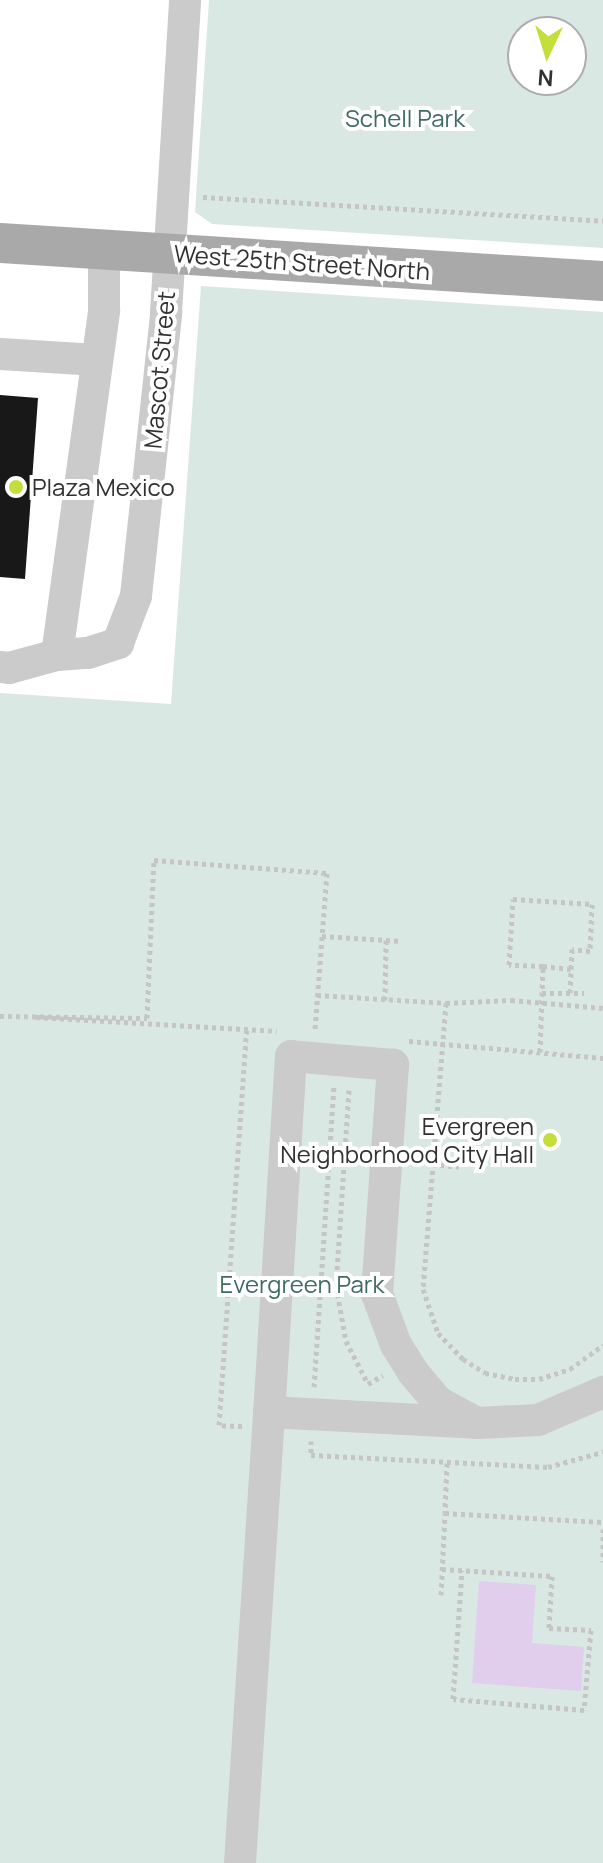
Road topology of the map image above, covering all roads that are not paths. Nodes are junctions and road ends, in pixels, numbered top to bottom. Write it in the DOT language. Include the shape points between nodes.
graph roads {
  1 [pos="185,0"];
  2 [pos="0,243"];
  3 [pos="104,250"];
  4 [pos="169,253"];
  5 [pos="603,281"];
  6 [pos="0,354"];
  7 [pos="97,360"];
  8 [pos="57,655"];
  9 [pos="0,667"];
  10 [pos="603,1392"];
  11 [pos="258,1419"];
  12 [pos="477,1423"];
  13 [pos="240,1863"];
  1 -- 4 [label="street, Mascot Street"];
  2 -- 3 [label="main road, West 25th Street North"];
  3 -- 4 [label="main road, West 25th Street North"];
  3 -- 7 [label="street"];
  4 -- 5 [label="main road, West 25th Street North"];
  4 -- 8 [label="street, Mascot Street" via="136,596 118,643 88,653"];
  6 -- 7 [label="street"];
  7 -- 8 [label="street"];
  8 -- 9 [label="street"];
  10 -- 12 [label="street" via="538,1420"];
  11 -- 12 [label="street"];
  11 -- 12 [label="street" via="291,1056 393,1065 377,1294 396,1345 413,1372 438,1402"];
  11 -- 13 [label="street"];
}
